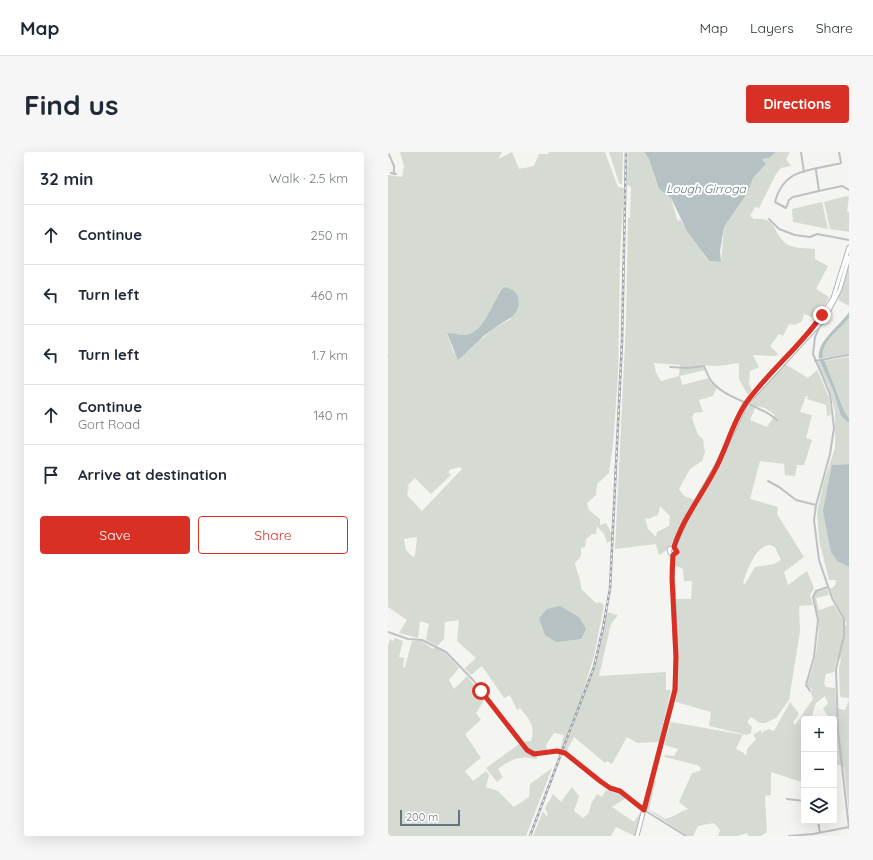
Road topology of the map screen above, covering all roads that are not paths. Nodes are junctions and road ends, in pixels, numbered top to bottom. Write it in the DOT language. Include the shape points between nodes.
graph roads {
  1 [pos="389,152"];
  2 [pos="800,152"];
  3 [pos="839,152"];
  4 [pos="816,170"];
  5 [pos="804,172"];
  6 [pos="394,174"];
  7 [pos="849,190"];
  8 [pos="820,191"];
  9 [pos="769,219"];
  10 [pos="849,240"];
  11 [pos="849,247"];
  12 [pos="849,257"];
  13 [pos="816,328"];
  14 [pos="849,355"];
  15 [pos="815,361"];
  16 [pos="670,367"];
  17 [pos="746,404"];
  18 [pos="776,420"];
  19 [pos="768,482"];
  20 [pos="816,505"];
  21 [pos="674,547"];
  22 [pos="673,555"];
  23 [pos="828,587"];
  24 [pos="388,632"];
  25 [pos="810,691"];
  26 [pos="787,799"];
  27 [pos="801,801"];
  28 [pos="644,810"];
  29 [pos="849,819"];
  30 [pos="818,824"];
  31 [pos="849,827"];
  32 [pos="820,833"];
  33 [pos="814,835"];
  34 [pos="637,836"];
  35 [pos="686,836"];
  36 [pos="789,836"];
  1 -- 6 [label="street"];
  2 -- 5 [label="street"];
  3 -- 4 [label="street" via="841,163"];
  4 -- 5 [label="street"];
  4 -- 8 [label="street"];
  5 -- 8 [label="street" via="793,174 786,180 779,190 776,204 786,208 793,197"];
  7 -- 8 [label="street" via="842,186"];
  9 -- 10 [label="street" via="779,229 795,235 810,237 817,234"];
  11 -- 13 [label="main road" via="837,289"];
  12 -- 13 [label="main road" via="840,289"];
  13 -- 15 [label="street" via="813,346"];
  13 -- 17 [label="main road"];
  14 -- 15 [label="street"];
  15 -- 20 [label="street" via="830,394 834,428 830,454"];
  16 -- 17 [label="street" via="704,366 712,382"];
  17 -- 18 [label="street" via="767,412"];
  17 -- 21 [label="main road"];
  19 -- 20 [label="street" via="780,487 796,500"];
  20 -- 23 [label="street" via="814,520 817,546"];
  21 -- 22 [label="main road" via="677,552"];
  21 -- 22 [label="main road" via="669,551"];
  22 -- 28 [label="main road" via="675,690"];
  23 -- 25 [label="street" via="816,591 813,597 818,620 814,657 806,685"];
  23 -- 29 [label="street" via="834,604 844,619 845,628 836,669 838,731"];
  24 -- 28 [label="street" via="408,639 422,640 446,652 473,680 527,750 534,754 557,751 565,753 600,781 620,791"];
  26 -- 27 [label="street"];
  28 -- 34 [label="main road"];
  28 -- 35 [label="street"];
  29 -- 31 [label="street"];
  30 -- 32 [label="street"];
  31 -- 32 [label="street"];
  32 -- 33 [label="street"];
  33 -- 36 [label="street"];
}
